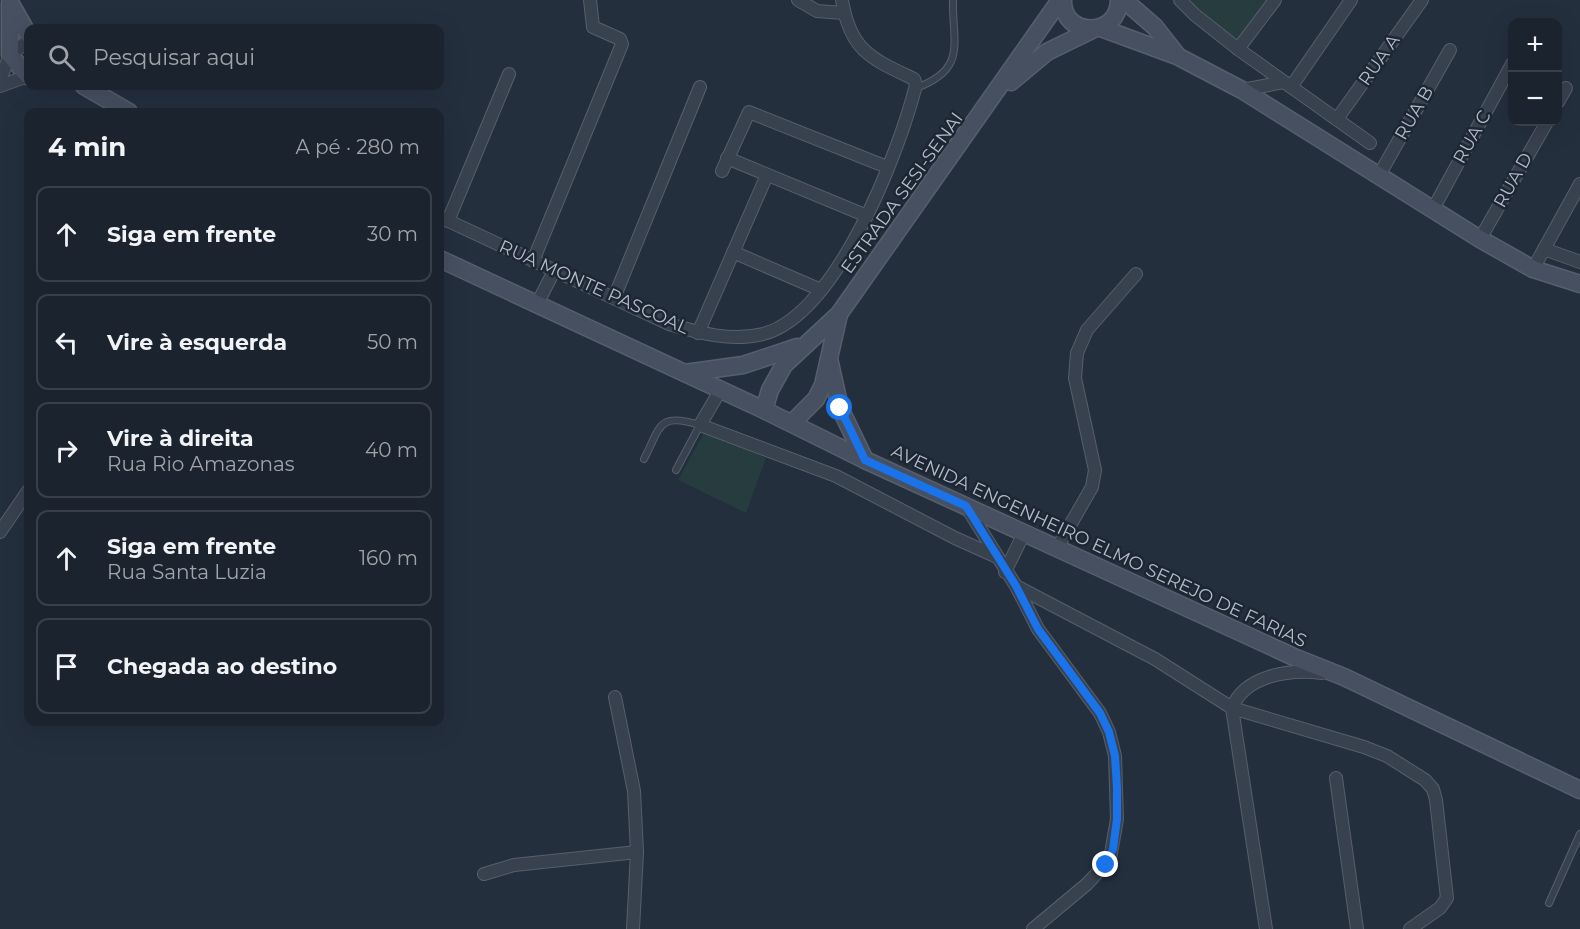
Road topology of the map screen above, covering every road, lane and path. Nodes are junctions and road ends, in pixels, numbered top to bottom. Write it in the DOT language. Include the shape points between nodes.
graph roads {
  1 [pos="590,0"];
  2 [pos="798,0"];
  3 [pos="842,0"];
  4 [pos="953,0"];
  5 [pos="1062,0"];
  6 [pos="1121,0"];
  7 [pos="1180,0"];
  8 [pos="1275,0"];
  9 [pos="1351,0"];
  10 [pos="1422,0"];
  11 [pos="9,1"];
  12 [pos="844,13"];
  13 [pos="24,27"];
  14 [pos="1097,29"];
  15 [pos="24,44"];
  16 [pos="1238,49"];
  17 [pos="1450,50"];
  18 [pos="10,55"];
  19 [pos="1177,56"];
  20 [pos="24,71"];
  21 [pos="1508,71"];
  22 [pos="509,74"];
  23 [pos="24,77"];
  24 [pos="0,80"];
  25 [pos="1288,85"];
  26 [pos="0,86"];
  27 [pos="700,87"];
  28 [pos="916,88"];
  29 [pos="1566,88"];
  30 [pos="91,90"];
  31 [pos="1242,90"];
  32 [pos="996,94"];
  33 [pos="1562,94"];
  34 [pos="122,108"];
  35 [pos="1337,119"];
  36 [pos="1545,126"];
  37 [pos="1370,143"];
  38 [pos="727,158"];
  39 [pos="887,166"];
  40 [pos="722,171"];
  41 [pos="767,175"];
  42 [pos="1378,177"];
  43 [pos="1580,184"];
  44 [pos="1432,211"];
  45 [pos="867,216"];
  46 [pos="444,219"];
  47 [pos="1480,239"];
  48 [pos="1544,249"];
  49 [pos="733,252"];
  50 [pos="444,261"];
  51 [pos="533,261"];
  52 [pos="1580,262"];
  53 [pos="1533,269"];
  54 [pos="554,271"];
  55 [pos="1136,274"];
  56 [pos="1580,285"];
  57 [pos="821,290"];
  58 [pos="614,298"];
  59 [pos="537,304"];
  60 [pos="838,314"];
  61 [pos="698,333"];
  62 [pos="809,342"];
  63 [pos="828,353"];
  64 [pos="685,373"];
  65 [pos="721,390"];
  66 [pos="764,410"];
  67 [pos="792,423"];
  68 [pos="700,425"];
  69 [pos="644,459"];
  70 [pos="865,460"];
  71 [pos="676,470"];
  72 [pos="24,497"];
  73 [pos="966,506"];
  74 [pos="0,532"];
  75 [pos="1024,533"];
  76 [pos="1057,548"];
  77 [pos="994,556"];
  78 [pos="1005,572"];
  79 [pos="1016,586"];
  80 [pos="1338,674"];
  81 [pos="615,697"];
  82 [pos="1232,708"];
  83 [pos="1336,778"];
  84 [pos="1580,790"];
  85 [pos="1580,834"];
  86 [pos="1578,843"];
  87 [pos="637,852"];
  88 [pos="484,874"];
  89 [pos="1549,903"];
  90 [pos="633,929"];
  91 [pos="1033,929"];
  92 [pos="1266,929"];
  93 [pos="1357,929"];
  94 [pos="1410,929"];
  1 -- 51 [label="street" via="593,27 620,39 622,44"];
  2 -- 12 [label="street" via="817,11"];
  3 -- 12 [label="street"];
  4 -- 28 [label="lane" via="956,51 948,67 931,82"];
  5 -- 14 [label="main road" via="1065,12 1076,25"];
  5 -- 32 [label="main road, ESTRADA SESI-SENAI"];
  6 -- 14 [label="main road" via="1113,19"];
  6 -- 19 [label="main road" via="1155,27"];
  7 -- 16 [label="street"];
  8 -- 16 [label="street"];
  9 -- 25 [label="street"];
  10 -- 35 [label="street, RUA A"];
  11 -- 13 [label="main road"];
  11 -- 18 [label="main road"];
  12 -- 28 [label="street" via="864,52 914,79"];
  14 -- 19 [label="main road"];
  14 -- 32 [label="main road, ESTRADA SESI-SENAI" via="1047,52"];
  15 -- 18 [label="street"];
  16 -- 25 [label="street"];
  17 -- 42 [label="street, RUA B"];
  18 -- 20 [label="main road"];
  18 -- 24 [label="street"];
  19 -- 31 [label="main road"];
  21 -- 44 [label="street, RUA C"];
  22 -- 46 [label="street"];
  23 -- 26 [label="street"];
  25 -- 31 [label="street"];
  25 -- 35 [label="street"];
  27 -- 58 [label="street"];
  28 -- 39 [label="street, RUA MONTE PASCOAL"];
  29 -- 33 [label="street"];
  30 -- 34 [label="main road"];
  31 -- 42 [label="main road"];
  32 -- 60 [label="main road, ESTRADA SESI-SENAI"];
  35 -- 37 [label="street"];
  36 -- 47 [label="street, RUA D"];
  38 -- 39 [label="street" via="748,112"];
  38 -- 40 [label="street"];
  38 -- 41 [label="street"];
  39 -- 45 [label="street, RUA MONTE PASCOAL"];
  41 -- 45 [label="street"];
  41 -- 49 [label="street"];
  42 -- 44 [label="main road"];
  43 -- 48 [label="street"];
  44 -- 47 [label="main road"];
  45 -- 57 [label="street, RUA MONTE PASCOAL" via="843,261"];
  46 -- 51 [label="street, RUA MONTE PASCOAL"];
  47 -- 53 [label="main road"];
  48 -- 52 [label="street"];
  48 -- 53 [label="street"];
  49 -- 57 [label="street"];
  49 -- 61 [label="street"];
  50 -- 59 [label="main road, AVENIDA ENGENHEIRO ELMO SEREJO DE FARIAS"];
  51 -- 54 [label="street, RUA MONTE PASCOAL"];
  53 -- 56 [label="main road"];
  54 -- 58 [label="street, RUA MONTE PASCOAL"];
  54 -- 59 [label="street"];
  55 -- 76 [label="street" via="1087,330 1077,353 1076,378 1095,470 1092,487"];
  57 -- 61 [label="street, RUA MONTE PASCOAL" via="792,320 770,331 729,337"];
  58 -- 61 [label="street, RUA MONTE PASCOAL"];
  59 -- 64 [label="main road, AVENIDA ENGENHEIRO ELMO SEREJO DE FARIAS"];
  60 -- 62 [label="main road, ESTRADA SESI-SENAI"];
  60 -- 63 [label="main road, ESTRADA SESI-SENAI"];
  62 -- 64 [label="main road" via="743,365"];
  62 -- 66 [label="main road, ESTRADA SESI-SENAI" via="784,365"];
  63 -- 67 [label="main road, ESTRADA SESI-SENAI" via="819,392"];
  63 -- 70 [label="main road" via="840,408"];
  64 -- 65 [label="main road, AVENIDA ENGENHEIRO ELMO SEREJO DE FARIAS"];
  65 -- 66 [label="main road, AVENIDA ENGENHEIRO ELMO SEREJO DE FARIAS"];
  65 -- 68 [label="street"];
  66 -- 67 [label="main road, AVENIDA ENGENHEIRO ELMO SEREJO DE FARIAS"];
  67 -- 70 [label="main road, AVENIDA ENGENHEIRO ELMO SEREJO DE FARIAS"];
  68 -- 69 [label="lane" via="669,419"];
  68 -- 71 [label="lane"];
  68 -- 77 [label="street" via="836,476"];
  70 -- 73 [label="main road, AVENIDA ENGENHEIRO ELMO SEREJO DE FARIAS"];
  72 -- 74 [label="street"];
  73 -- 75 [label="main road, AVENIDA ENGENHEIRO ELMO SEREJO DE FARIAS"];
  73 -- 77 [label="street"];
  75 -- 76 [label="main road, AVENIDA ENGENHEIRO ELMO SEREJO DE FARIAS"];
  75 -- 78 [label="street"];
  76 -- 80 [label="main road, AVENIDA ENGENHEIRO ELMO SEREJO DE FARIAS"];
  77 -- 78 [label="street"];
  78 -- 79 [label="street"];
  79 -- 82 [label="street" via="1155,659"];
  79 -- 91 [label="street" via="1038,629 1105,722 1115,756 1117,788 1117,819 1110,859 1087,884"];
  80 -- 82 [label="street" via="1297,672 1264,679 1240,694"];
  80 -- 84 [label="main road, AVENIDA ENGENHEIRO ELMO SEREJO DE FARIAS"];
  81 -- 87 [label="street" via="634,791"];
  82 -- 92 [label="street"];
  82 -- 94 [label="street" via="1376,752 1425,780 1433,789 1448,898"];
  83 -- 93 [label="street"];
  85 -- 86 [label="lane"];
  86 -- 89 [label="lane"];
  87 -- 88 [label="street" via="514,865"];
  87 -- 90 [label="street"];
}
